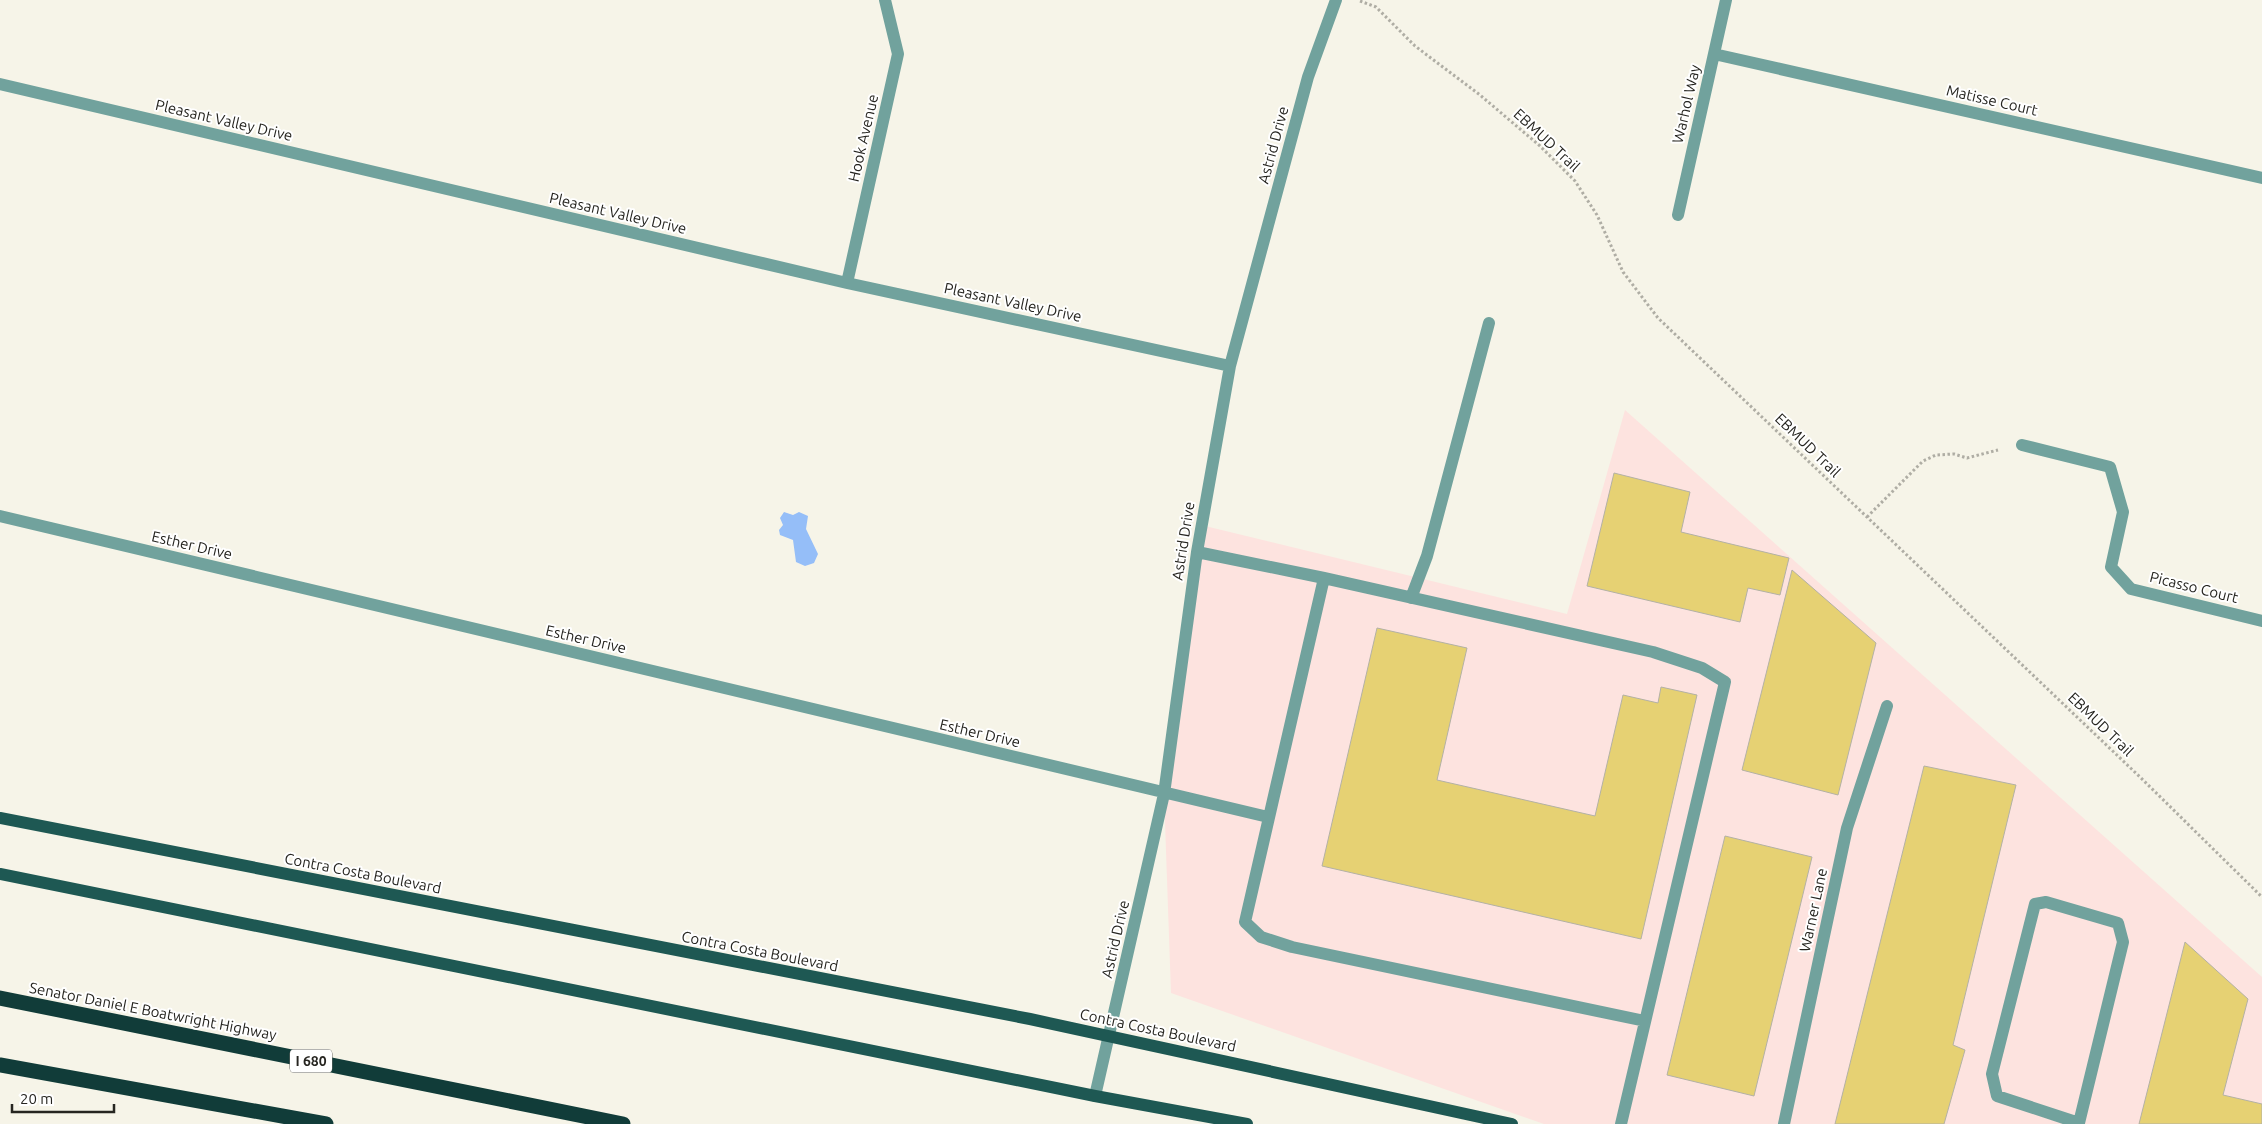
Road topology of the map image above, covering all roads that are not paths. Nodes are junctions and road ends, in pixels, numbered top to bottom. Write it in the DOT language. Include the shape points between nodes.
graph roads {
  1 [pos="885,0"];
  2 [pos="1336,0"];
  3 [pos="1726,0"];
  4 [pos="1714,54"];
  5 [pos="0,84"];
  6 [pos="2262,178"];
  7 [pos="1678,215"];
  8 [pos="847,283"];
  9 [pos="1489,323"];
  10 [pos="1230,366"];
  11 [pos="2022,445"];
  12 [pos="0,516"];
  13 [pos="1197,552"];
  14 [pos="1324,578"];
  15 [pos="1411,598"];
  16 [pos="2262,621"];
  17 [pos="1887,706"];
  18 [pos="1164,794"];
  19 [pos="1268,817"];
  20 [pos="0,818"];
  21 [pos="0,874"];
  22 [pos="0,998"];
  23 [pos="1645,1021"];
  24 [pos="1110,1036"];
  25 [pos="0,1065"];
  26 [pos="1096,1096"];
  27 [pos="326,1124"];
  28 [pos="623,1124"];
  29 [pos="1247,1124"];
  30 [pos="1512,1124"];
  31 [pos="1621,1124"];
  32 [pos="1784,1124"];
  33 [pos="2079,1124"];
  1 -- 8 [label="street, Hook Avenue" via="898,54"];
  2 -- 10 [label="street, Astrid Drive" via="1308,77"];
  3 -- 4 [label="street, Warhol Way"];
  4 -- 6 [label="street, Matisse Court"];
  4 -- 7 [label="street, Warhol Way"];
  5 -- 8 [label="street, Pleasant Valley Drive"];
  8 -- 10 [label="street, Pleasant Valley Drive"];
  9 -- 15 [label="street" via="1427,556"];
  10 -- 13 [label="street, Astrid Drive"];
  11 -- 16 [label="street, Picasso Court" via="2110,467 2123,512 2111,567 2132,589"];
  12 -- 18 [label="street, Esther Drive"];
  13 -- 14 [label="street"];
  13 -- 18 [label="street, Astrid Drive"];
  14 -- 15 [label="street"];
  14 -- 19 [label="street"];
  15 -- 23 [label="street" via="1654,652 1702,668 1725,682"];
  17 -- 32 [label="street, Warner Lane" via="1847,828"];
  18 -- 19 [label="street, Esther Drive"];
  18 -- 24 [label="street, Astrid Drive"];
  19 -- 23 [label="street" via="1245,922 1261,936 1292,947"];
  20 -- 24 [label="main road, Contra Costa Boulevard"];
  21 -- 26 [label="main road"];
  22 -- 28 [label="highway, Senator Daniel E Boatwright Highway / I 680"];
  23 -- 31 [label="street"];
  24 -- 26 [label="street, Astrid Drive"];
  24 -- 30 [label="main road, Contra Costa Boulevard"];
  25 -- 27 [label="highway"];
  26 -- 29 [label="main road"];
  33 -- 33 [label="street" via="1997,1096 1992,1074 2035,904 2046,902 2118,923 2123,942"];
}
